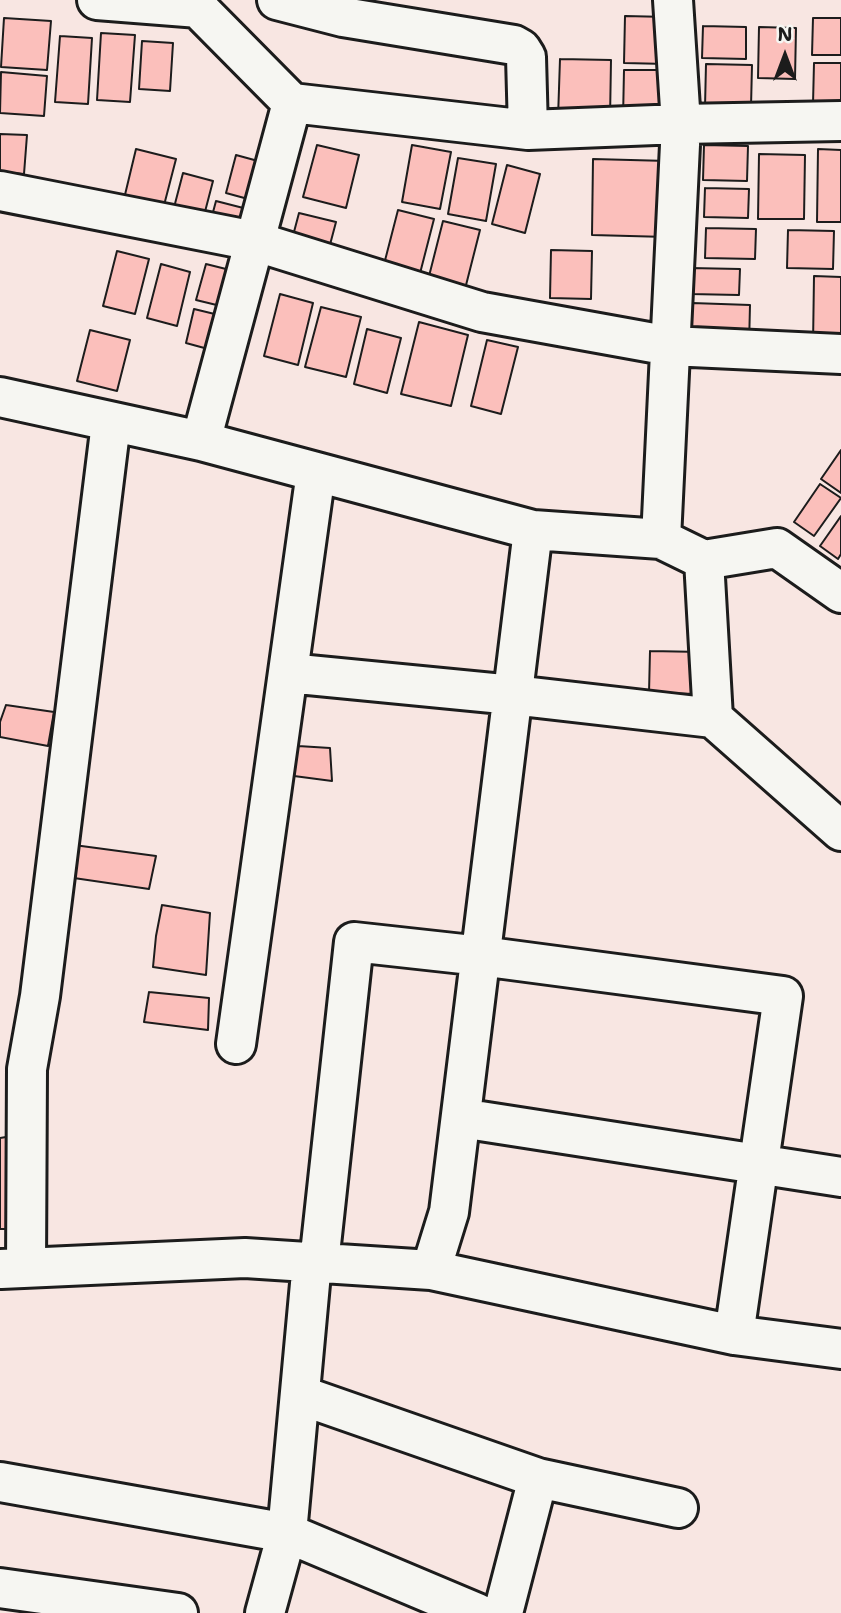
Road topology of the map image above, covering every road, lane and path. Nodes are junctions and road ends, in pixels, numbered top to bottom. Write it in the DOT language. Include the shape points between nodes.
graph roads {
  1 [pos="97,0"];
  2 [pos="276,0"];
  3 [pos="673,0"];
  4 [pos="195,4"];
  5 [pos="292,103"];
  6 [pos="841,121"];
  7 [pos="681,124"];
  8 [pos="528,130"];
  9 [pos="0,191"];
  10 [pos="254,241"];
  11 [pos="670,346"];
  12 [pos="841,355"];
  13 [pos="0,397"];
  14 [pos="111,423"];
  15 [pos="201,441"];
  16 [pos="316,472"];
  17 [pos="533,530"];
  18 [pos="661,539"];
  19 [pos="704,560"];
  20 [pos="841,593"];
  21 [pos="288,673"];
  22 [pos="513,695"];
  23 [pos="713,718"];
  24 [pos="841,831"];
  25 [pos="481,956"];
  26 [pos="236,1044"];
  27 [pos="461,1118"];
  28 [pos="758,1166"];
  29 [pos="841,1177"];
  30 [pos="316,1263"];
  31 [pos="13,1269"];
  32 [pos="431,1270"];
  33 [pos="734,1335"];
  34 [pos="841,1349"];
  35 [pos="300,1395"];
  36 [pos="538,1478"];
  37 [pos="0,1482"];
  38 [pos="678,1508"];
  39 [pos="287,1533"];
  40 [pos="0,1588"];
  41 [pos="178,1613"];
  42 [pos="265,1613"];
  43 [pos="477,1613"];
  44 [pos="503,1613"];
  1 -- 4 [label="street"];
  2 -- 8 [label="street" via="343,17 514,45 526,57"];
  3 -- 7 [label="street"];
  4 -- 5 [label="street"];
  5 -- 8 [label="street"];
  5 -- 10 [label="street"];
  6 -- 7 [label="street"];
  7 -- 8 [label="street"];
  7 -- 11 [label="street"];
  9 -- 10 [label="street"];
  10 -- 11 [label="street" via="482,312"];
  10 -- 15 [label="street"];
  11 -- 12 [label="street"];
  11 -- 18 [label="street"];
  13 -- 14 [label="street"];
  14 -- 15 [label="street"];
  14 -- 31 [label="street" via="27,1069"];
  15 -- 16 [label="street"];
  16 -- 17 [label="street"];
  16 -- 21 [label="street"];
  17 -- 18 [label="street"];
  17 -- 22 [label="street"];
  18 -- 19 [label="street"];
  19 -- 20 [label="street" via="777,548"];
  19 -- 23 [label="street"];
  21 -- 22 [label="street"];
  21 -- 26 [label="street"];
  22 -- 23 [label="street"];
  22 -- 25 [label="street"];
  23 -- 24 [label="street"];
  25 -- 27 [label="street"];
  25 -- 28 [label="street" via="783,996"];
  25 -- 30 [label="street" via="354,942"];
  27 -- 28 [label="street"];
  27 -- 32 [label="street" via="449,1212"];
  28 -- 29 [label="street"];
  28 -- 33 [label="street"];
  30 -- 31 [label="street" via="244,1258"];
  30 -- 32 [label="street"];
  30 -- 35 [label="street"];
  32 -- 33 [label="street"];
  33 -- 34 [label="street"];
  35 -- 36 [label="street"];
  35 -- 39 [label="street"];
  36 -- 38 [label="street"];
  36 -- 44 [label="street"];
  37 -- 39 [label="street"];
  39 -- 42 [label="street"];
  39 -- 43 [label="street"];
  40 -- 41 [label="street"];
}
